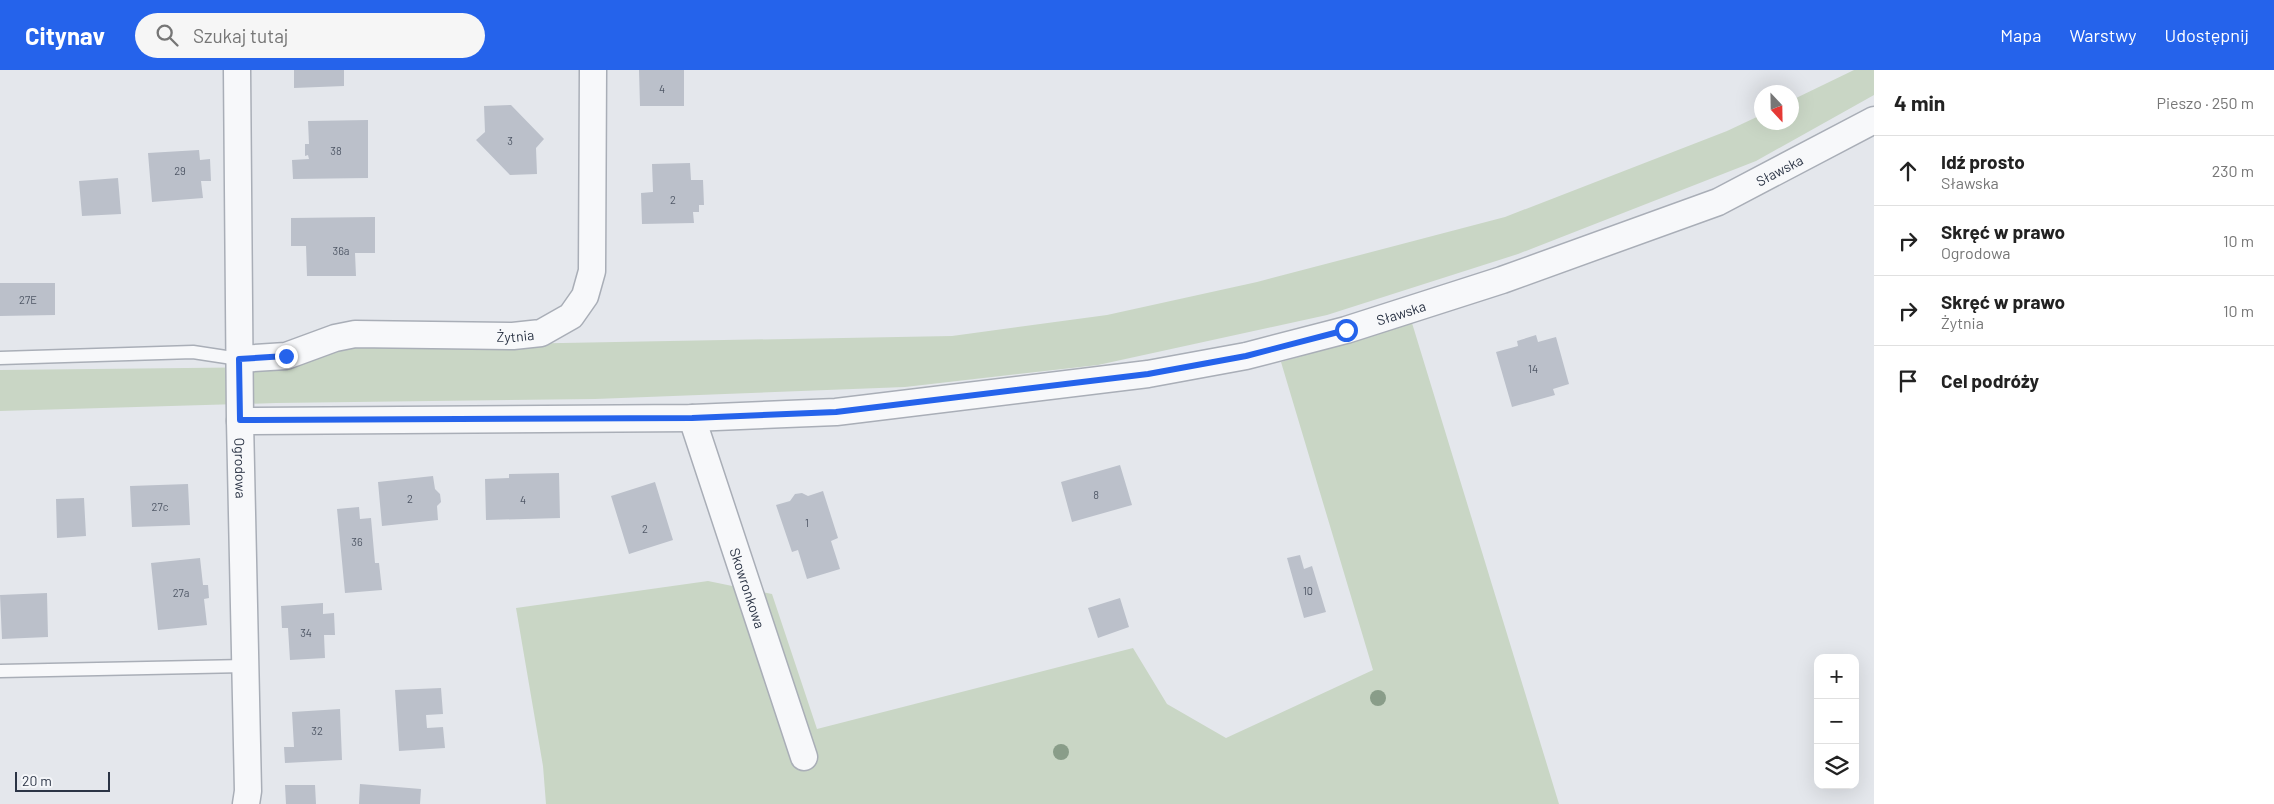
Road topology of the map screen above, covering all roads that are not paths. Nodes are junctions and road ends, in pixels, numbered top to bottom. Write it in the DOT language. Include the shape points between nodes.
graph roads {
  1 [pos="237,70"];
  2 [pos="593,70"];
  3 [pos="1874,120"];
  4 [pos="0,358"];
  5 [pos="239,359"];
  6 [pos="692,418"];
  7 [pos="240,420"];
  8 [pos="245,666"];
  9 [pos="0,671"];
  10 [pos="804,757"];
  11 [pos="246,804"];
  1 -- 5 [label="street, Ogrodowa"];
  2 -- 5 [label="street, Żytnia" via="592,271 585,296 571,316 541,333 513,336 355,334 286,356"];
  3 -- 6 [label="street, Sławska" via="1718,202 1502,280 1346,330 1255,354 1148,374 855,410"];
  4 -- 5 [label="lane" via="193,352"];
  5 -- 7 [label="street, Ogrodowa"];
  6 -- 7 [label="street, Sławska"];
  6 -- 10 [label="street, Skowronkowa"];
  7 -- 8 [label="street, Ogrodowa"];
  8 -- 9 [label="lane"];
  8 -- 11 [label="street, Ogrodowa"];
}
